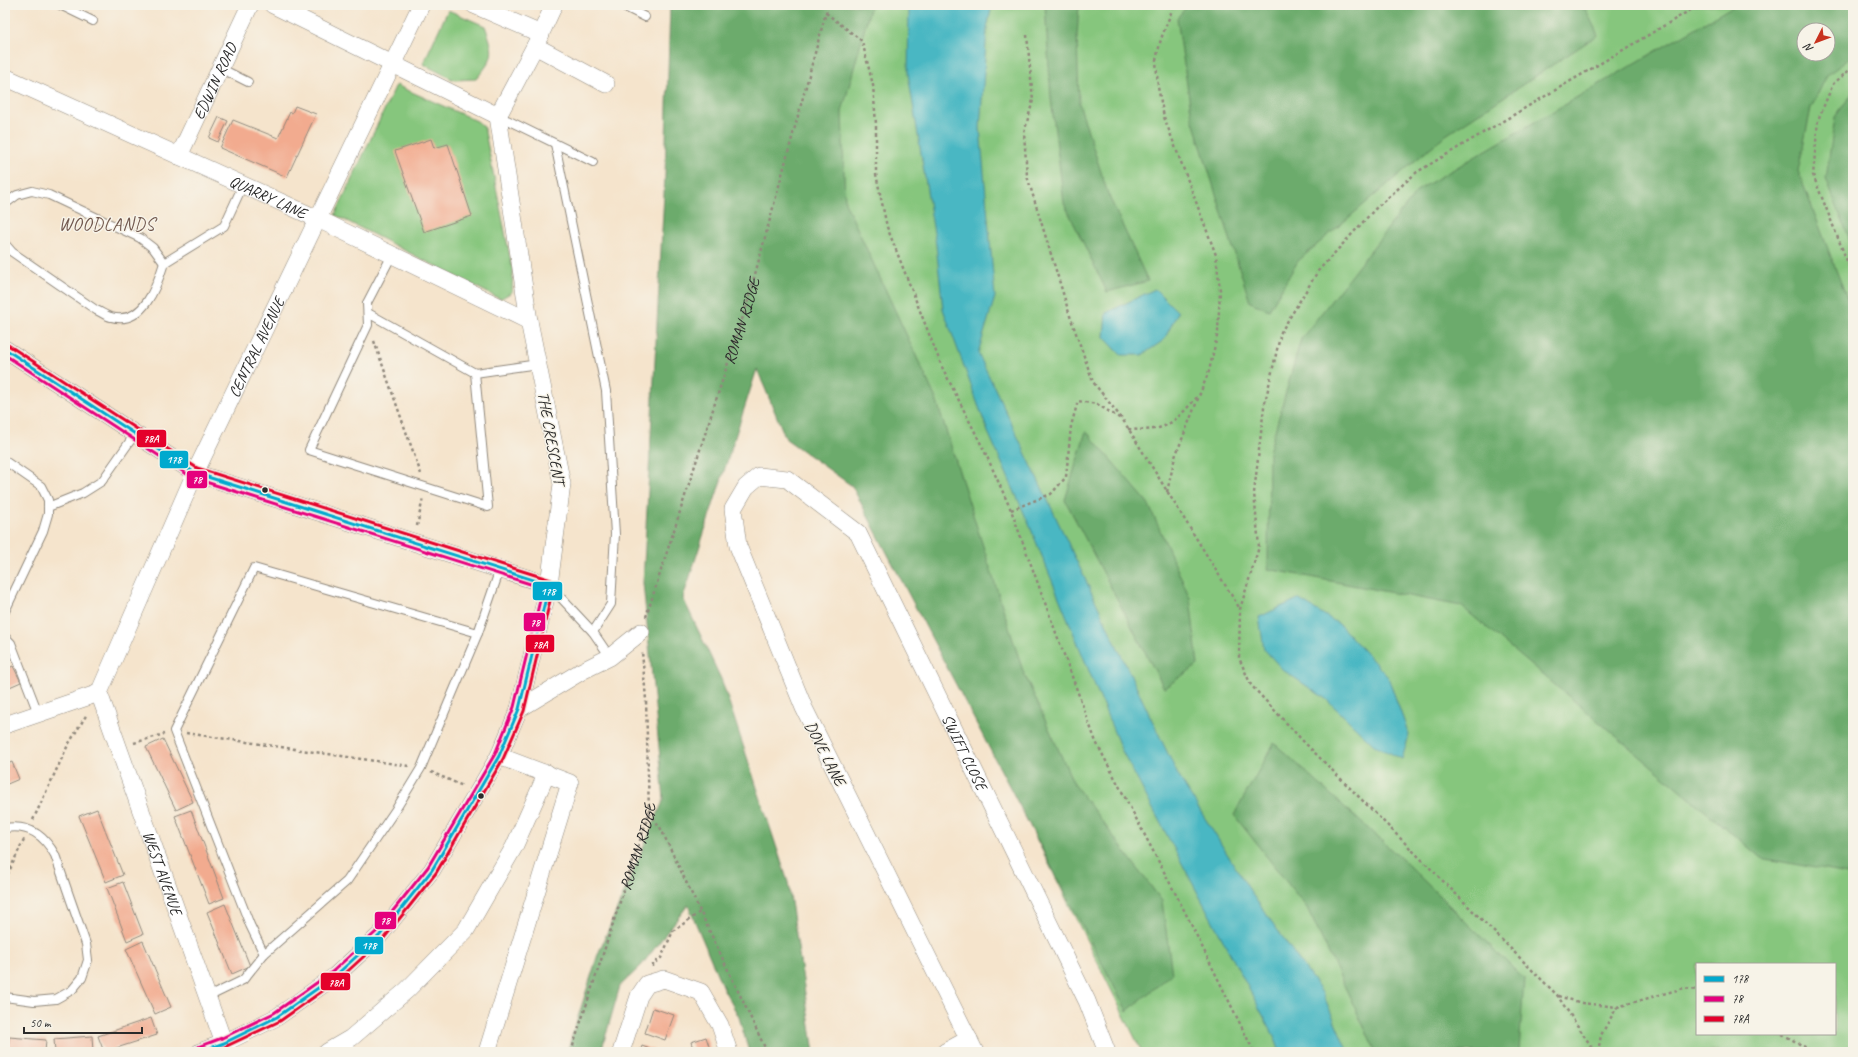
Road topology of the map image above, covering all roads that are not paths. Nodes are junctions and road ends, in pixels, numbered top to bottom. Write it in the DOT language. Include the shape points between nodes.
graph roads {
  1 [pos="60,5"];
  2 [pos="250,5"];
  3 [pos="273,5"];
  4 [pos="421,5"];
  5 [pos="474,5"];
  6 [pos="554,5"];
  7 [pos="621,5"];
  8 [pos="645,17"];
  9 [pos="94,21"];
  10 [pos="538,40"];
  11 [pos="393,65"];
  12 [pos="220,68"];
  13 [pos="5,77"];
  14 [pos="248,82"];
  15 [pos="606,84"];
  16 [pos="498,116"];
  17 [pos="555,144"];
  18 [pos="180,156"];
  19 [pos="593,162"];
  20 [pos="243,185"];
  21 [pos="5,204"];
  22 [pos="318,220"];
  23 [pos="5,244"];
  24 [pos="392,255"];
  25 [pos="164,263"];
  26 [pos="368,313"];
  27 [pos="529,321"];
  28 [pos="5,349"];
  29 [pos="538,364"];
  30 [pos="475,373"];
  31 [pos="135,434"];
  32 [pos="5,461"];
  33 [pos="195,473"];
  34 [pos="787,479"];
  35 [pos="48,507"];
  36 [pos="500,569"];
  37 [pos="550,585"];
  38 [pos="5,611"];
  39 [pos="593,632"];
  40 [pos="641,632"];
  41 [pos="478,633"];
  42 [pos="5,637"];
  43 [pos="610,657"];
  44 [pos="99,693"];
  45 [pos="519,709"];
  46 [pos="38,713"];
  47 [pos="5,725"];
  48 [pos="500,756"];
  49 [pos="547,773"];
  50 [pos="5,828"];
  51 [pos="264,954"];
  52 [pos="5,997"];
  53 [pos="208,997"];
  54 [pos="972,1045"];
  55 [pos="226,1047"];
  56 [pos="200,1052"];
  57 [pos="326,1052"];
  58 [pos="487,1052"];
  59 [pos="621,1052"];
  60 [pos="729,1052"];
  61 [pos="944,1052"];
  62 [pos="1107,1052"];
  1 -- 9 [label="lane"];
  2 -- 12 [label="street, EDWIN ROAD"];
  3 -- 11 [label="street"];
  4 -- 11 [label="street, CENTRAL AVENUE"];
  5 -- 10 [label="street"];
  6 -- 10 [label="street"];
  7 -- 8 [label="lane"];
  10 -- 15 [label="street"];
  10 -- 16 [label="street"];
  11 -- 16 [label="street"];
  11 -- 22 [label="street, CENTRAL AVENUE"];
  12 -- 14 [label="lane"];
  12 -- 18 [label="street, EDWIN ROAD"];
  13 -- 18 [label="street, QUARRY LANE"];
  16 -- 17 [label="lane"];
  16 -- 27 [label="street, THE CRESCENT"];
  17 -- 19 [label="lane"];
  17 -- 39 [label="lane" via="606,391 615,534 611,604"];
  18 -- 20 [label="street, QUARRY LANE"];
  20 -- 22 [label="street, QUARRY LANE"];
  20 -- 25 [label="lane" via="224,226"];
  21 -- 25 [label="lane" via="17,195 32,191 49,195 140,238 153,248"];
  22 -- 24 [label="street, QUARRY LANE"];
  22 -- 33 [label="street, CENTRAL AVENUE"];
  23 -- 25 [label="lane" via="18,257 96,310 111,317 128,316 145,306 157,286"];
  24 -- 26 [label="lane" via="368,303"];
  24 -- 27 [label="street, QUARRY LANE"];
  26 -- 30 [label="lane"];
  26 -- 30 [label="lane" via="368,325 309,450 488,507"];
  27 -- 29 [label="street, THE CRESCENT"];
  28 -- 31 [label="street"];
  29 -- 30 [label="lane"];
  29 -- 37 [label="street, THE CRESCENT" via="562,484"];
  31 -- 33 [label="street"];
  31 -- 35 [label="lane" via="102,480 83,493"];
  32 -- 35 [label="lane" via="41,486 48,500"];
  33 -- 36 [label="street"];
  33 -- 44 [label="street, CENTRAL AVENUE"];
  34 -- 54 [label="street, DOVE LANE" via="759,476 746,487 733,509 738,546 804,708"];
  34 -- 62 [label="street, SWIFT CLOSE" via="858,533 1088,1001"];
  35 -- 38 [label="lane" via="42,531"];
  36 -- 37 [label="street"];
  36 -- 41 [label="lane"];
  37 -- 39 [label="lane"];
  37 -- 45 [label="street, THE CRESCENT"];
  39 -- 43 [label="lane"];
  40 -- 43 [label="street"];
  41 -- 51 [label="lane" via="421,768 396,809 347,881"];
  41 -- 51 [label="lane" via="254,568 174,731 250,925"];
  42 -- 46 [label="lane" via="11,643"];
  43 -- 45 [label="street"];
  44 -- 46 [label="street"];
  44 -- 53 [label="street, WEST AVENUE"];
  45 -- 48 [label="street, THE CRESCENT"];
  46 -- 47 [label="street"];
  48 -- 49 [label="street"];
  48 -- 55 [label="street, THE CRESCENT" via="432,870 380,935 335,976 277,1017"];
  49 -- 57 [label="street" via="514,847 466,930 406,990 351,1038"];
  49 -- 58 [label="street" via="570,783"];
  50 -- 52 [label="lane" via="29,828 50,845 86,944 88,960 82,978 72,990 56,999 34,1001"];
  51 -- 53 [label="lane" via="243,980"];
  53 -- 55 [label="street, WEST AVENUE"];
  54 -- 61 [label="street"];
  55 -- 56 [label="street, THE CRESCENT"];
  59 -- 60 [label="street" via="639,996 647,984 664,979 701,992 720,1025"];
}
